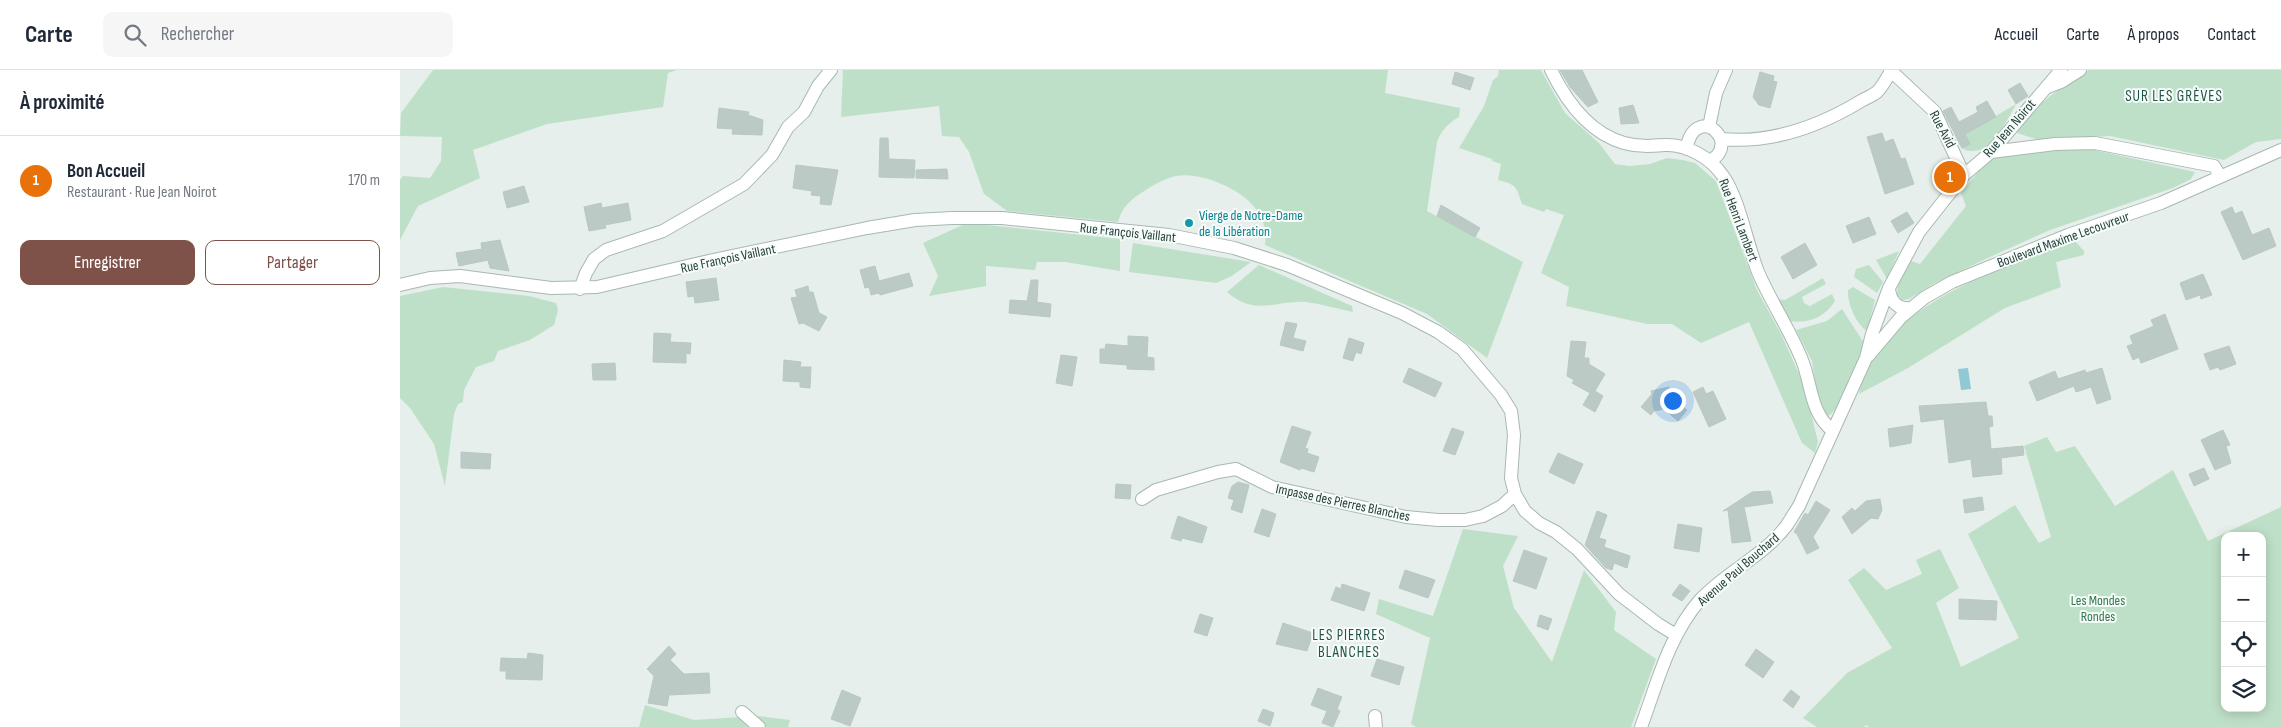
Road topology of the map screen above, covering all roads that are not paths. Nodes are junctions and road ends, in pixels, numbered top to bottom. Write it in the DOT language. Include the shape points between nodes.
graph roads {
  1 [pos="831,70"];
  2 [pos="1551,70"];
  3 [pos="1726,70"];
  4 [pos="2061,70"];
  5 [pos="2080,70"];
  6 [pos="1894,71"];
  7 [pos="2045,88"];
  8 [pos="1709,127"];
  9 [pos="1721,139"];
  10 [pos="1687,149"];
  11 [pos="2281,150"];
  12 [pos="1990,152"];
  13 [pos="1709,161"];
  14 [pos="1964,175"];
  15 [pos="2220,176"];
  16 [pos="400,285"];
  17 [pos="1890,288"];
  18 [pos="580,289"];
  19 [pos="1912,308"];
  20 [pos="1866,358"];
  21 [pos="1833,431"];
  22 [pos="1516,494"];
  23 [pos="1142,499"];
  24 [pos="1676,635"];
  25 [pos="742,712"];
  26 [pos="758,727"];
  27 [pos="1641,727"];
  1 -- 18 [label="street" via="804,112 788,127 772,155 744,184 663,231 606,250 594,259"];
  2 -- 10 [label="street, Rue Henri Lambert" via="1578,112 1605,135 1635,146 1666,145"];
  3 -- 8 [label="street" via="1716,93"];
  4 -- 7 [label="street, Rue Jean Noirot"];
  5 -- 7 [label="street"];
  6 -- 9 [label="street" via="1872,96 1819,124 1767,138"];
  6 -- 14 [label="street, Rue Avid" via="1935,112"];
  7 -- 12 [label="street, Rue Jean Noirot"];
  8 -- 9 [label="street" via="1719,133"];
  8 -- 10 [label="street" via="1693,131 1687,141"];
  9 -- 13 [label="street" via="1721,151"];
  10 -- 13 [label="street, Rue Henri Lambert"];
  11 -- 15 [label="street, Boulevard Maxime Lecouvreur"];
  12 -- 14 [label="street, Rue Jean Noirot"];
  12 -- 15 [label="street" via="2095,143 2214,166"];
  13 -- 21 [label="street, Rue Henri Lambert" via="1728,183 1758,270 1802,359 1817,412"];
  14 -- 17 [label="street, Rue Jean Noirot" via="1919,232"];
  15 -- 19 [label="street, Boulevard Maxime Lecouvreur" via="2161,203 1978,270 1952,282"];
  16 -- 18 [label="street, Rue François Vaillant" via="460,276"];
  17 -- 19 [label="street" via="1894,303 1901,308"];
  17 -- 20 [label="street, Rue Jean Noirot"];
  18 -- 22 [label="street, Rue François Vaillant" via="619,284 713,260 858,230 929,219 1011,219 1169,235 1215,244 1287,264 1402,313 1462,349 1511,411 1514,435 1510,469"];
  19 -- 20 [label="street, Boulevard Maxime Lecouvreur"];
  20 -- 21 [label="street, Avenue Paul Bouchard"];
  21 -- 24 [label="street, Avenue Paul Bouchard" via="1786,526 1711,590 1690,612"];
  22 -- 23 [label="street, Impasse des Pierres Blanches" via="1483,516 1438,520 1406,517 1272,487 1236,469 1164,487"];
  22 -- 24 [label="street, Rue François Vaillant" via="1532,518 1577,549 1619,594"];
  24 -- 27 [label="street, Avenue Paul Bouchard"];
  25 -- 26 [label="street"];
}
